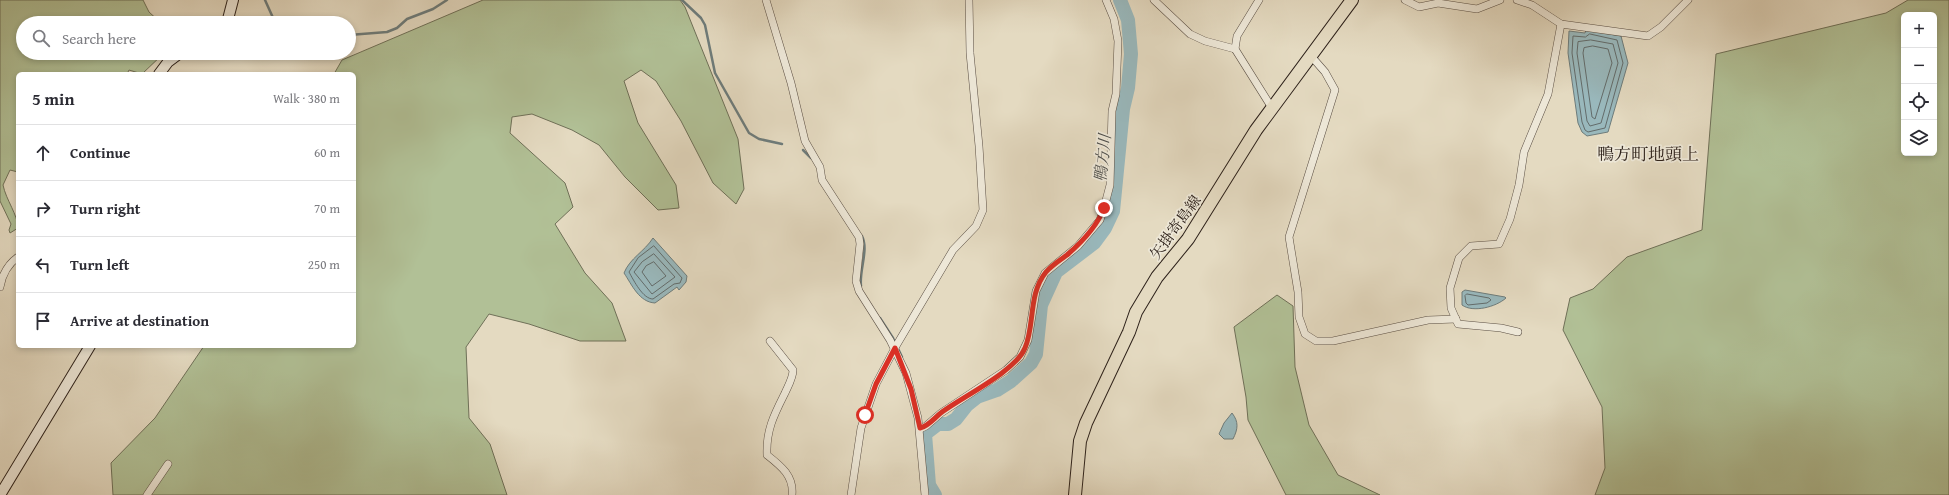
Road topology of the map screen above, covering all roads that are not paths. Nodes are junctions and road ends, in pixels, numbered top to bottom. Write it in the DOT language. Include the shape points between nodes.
graph roads {
  1 [pos="233,0"];
  2 [pos="766,0"];
  3 [pos="969,0"];
  4 [pos="1106,0"];
  5 [pos="1154,0"];
  6 [pos="1258,0"];
  7 [pos="1352,0"];
  8 [pos="1406,0"];
  9 [pos="1500,0"];
  10 [pos="1517,0"];
  11 [pos="1688,0"];
  12 [pos="229,16"];
  13 [pos="1561,24"];
  14 [pos="1234,49"];
  15 [pos="1311,56"];
  16 [pos="171,60"];
  17 [pos="160,72"];
  18 [pos="1272,108"];
  19 [pos="16,258"];
  20 [pos="0,287"];
  21 [pos="1456,319"];
  22 [pos="1518,332"];
  23 [pos="770,341"];
  24 [pos="897,345"];
  25 [pos="89,348"];
  26 [pos="923,428"];
  27 [pos="168,464"];
  28 [pos="0,495"];
  29 [pos="147,495"];
  30 [pos="792,495"];
  31 [pos="851,495"];
  32 [pos="925,495"];
  33 [pos="1075,495"];
  1 -- 12 [label="main road"];
  2 -- 24 [label="street" via="805,141 820,167 822,180 859,236 856,281 859,291"];
  3 -- 24 [label="street" via="970,47 980,146 983,210 976,226 954,250"];
  4 -- 26 [label="street" via="1114,19 1118,48 1116,94 1112,111 1110,184 1100,220 1078,246 1045,273 1036,291 1028,340 1020,357 1006,370"];
  5 -- 14 [label="street" via="1190,34"];
  6 -- 14 [label="street" via="1237,36"];
  7 -- 15 [label="main road, 矢掛寄島線"];
  8 -- 9 [label="street" via="1419,7 1438,3 1477,9"];
  10 -- 13 [label="street" via="1532,5"];
  11 -- 13 [label="street" via="1661,27 1648,36"];
  13 -- 21 [label="street" via="1548,94 1524,152 1519,185 1510,218 1499,244 1471,246 1459,258 1450,288 1451,308"];
  14 -- 18 [label="street"];
  15 -- 18 [label="main road, 矢掛寄島線"];
  15 -- 21 [label="street" via="1325,72 1335,90 1289,237 1298,292 1299,317 1305,334 1316,341 1333,341 1428,320"];
  16 -- 17 [label="main road"];
  18 -- 33 [label="main road, 矢掛寄島線" via="1188,239 1157,278 1136,312 1086,423 1080,441"];
  19 -- 20 [label="street" via="3,276"];
  21 -- 22 [label="street" via="1458,324"];
  23 -- 30 [label="street" via="793,370 766,438 767,455 785,469"];
  24 -- 26 [label="street"];
  24 -- 31 [label="street" via="876,384 865,415"];
  25 -- 28 [label="main road"];
  26 -- 32 [label="street"];
  27 -- 29 [label="street"];
}
